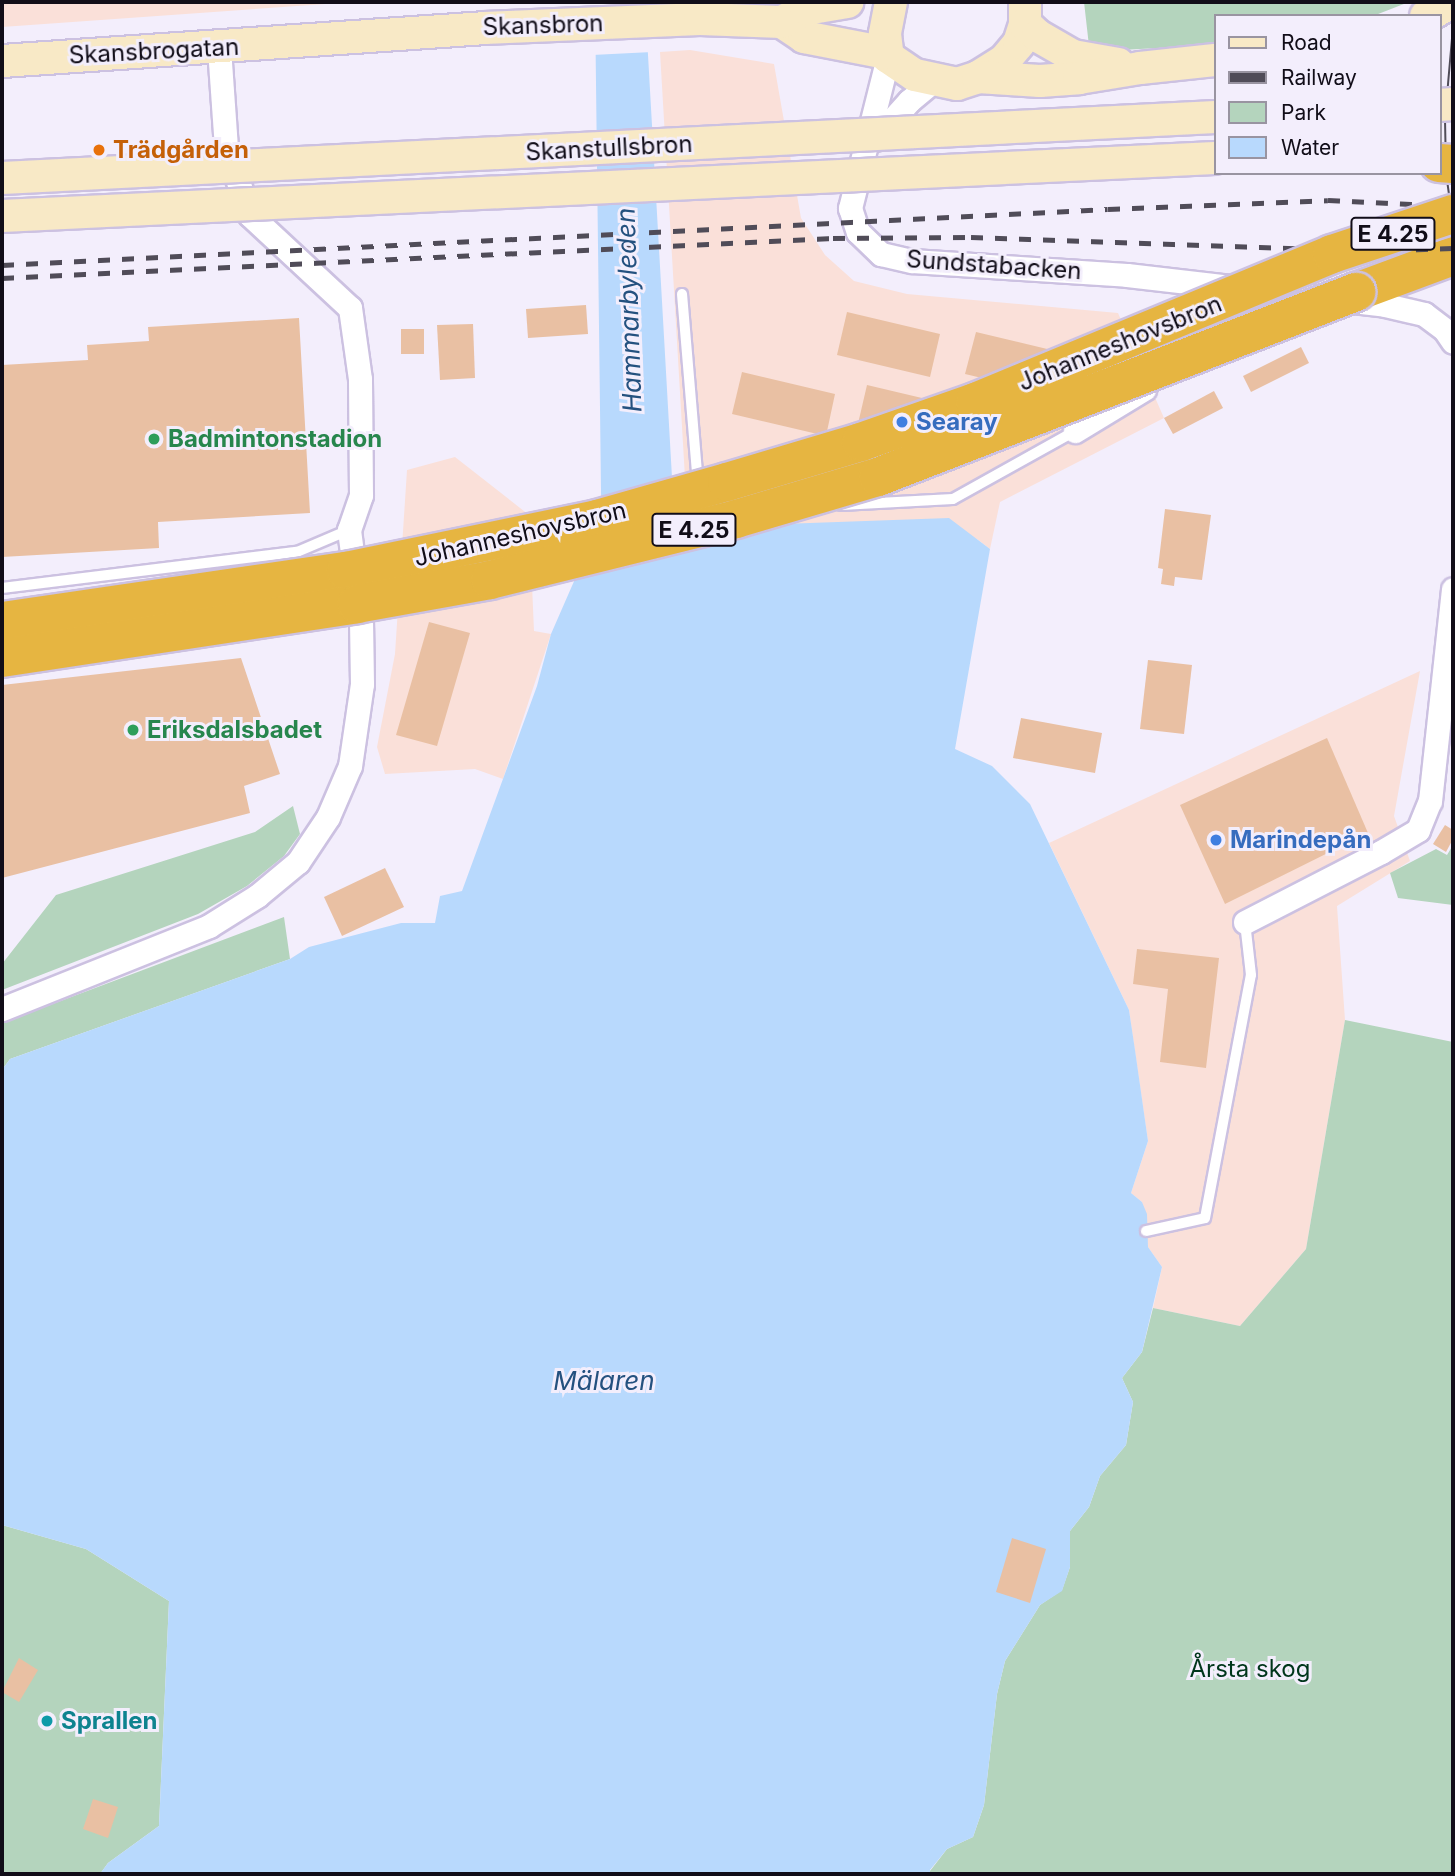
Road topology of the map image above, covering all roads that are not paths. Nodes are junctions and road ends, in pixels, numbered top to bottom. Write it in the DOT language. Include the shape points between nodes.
graph roads {
  1 [pos="847,2"];
  2 [pos="891,2"];
  3 [pos="1453,2"];
  4 [pos="1025,13"];
  5 [pos="1430,14"];
  6 [pos="782,22"];
  7 [pos="306,42"];
  8 [pos="219,48"];
  9 [pos="887,55"];
  10 [pos="2,61"];
  11 [pos="1214,61"];
  12 [pos="1140,68"];
  13 [pos="978,77"];
  14 [pos="933,81"];
  15 [pos="1214,117"];
  16 [pos="866,149"];
  17 [pos="1214,158"];
  18 [pos="2,178"];
  19 [pos="1453,194"];
  20 [pos="1453,214"];
  21 [pos="2,216"];
  22 [pos="1332,254"];
  23 [pos="1453,256"];
  24 [pos="1453,266"];
  25 [pos="1224,288"];
  26 [pos="1356,292"];
  27 [pos="682,294"];
  28 [pos="1453,342"];
  29 [pos="1075,431"];
  30 [pos="832,506"];
  31 [pos="818,507"];
  32 [pos="349,530"];
  33 [pos="2,588"];
  34 [pos="1453,589"];
  35 [pos="2,621"];
  36 [pos="2,658"];
  37 [pos="1244,922"];
  38 [pos="2,1009"];
  39 [pos="1146,1231"];
  1 -- 6 [label="main road, Skansbron" via="806,9"];
  2 -- 9 [label="main road" via="885,34"];
  3 -- 5 [label="main road"];
  4 -- 12 [label="main road" via="1038,36 1073,56"];
  4 -- 13 [label="main road" via="1019,43 1004,61"];
  6 -- 7 [label="main road, Skansbron" via="699,19 484,28"];
  6 -- 9 [label="main road, Skansbron" via="804,37"];
  7 -- 8 [label="main road, Skansbrogatan"];
  8 -- 10 [label="main road, Skansbrogatan"];
  8 -- 32 [label="street" via="226,148 250,215 350,308 360,379 361,495"];
  9 -- 14 [label="main road" via="915,75"];
  9 -- 16 [label="street, Sundstabacken"];
  11 -- 12 [label="main road"];
  12 -- 13 [label="main road" via="1053,80"];
  13 -- 14 [label="main road" via="957,84"];
  14 -- 16 [label="street, Sundstabacken"];
  15 -- 18 [label="main road, Skanstullsbron, bridge"];
  16 -- 25 [label="street, Sundstabacken" via="850,208 858,232 881,254 912,261 1127,275"];
  17 -- 21 [label="main road, Skanstullsbron, bridge"];
  19 -- 22 [label="highway, bridge"];
  20 -- 22 [label="highway, Johanneshovsbron / E 4.25, bridge"];
  22 -- 35 [label="highway, Johanneshovsbron / E 4.25, bridge" via="975,402 861,442 597,519 346,572"];
  23 -- 26 [label="highway, Johanneshovsbron / E 4.25"];
  24 -- 26 [label="highway"];
  25 -- 28 [label="street, Sundstabacken" via="1385,305 1424,314"];
  25 -- 29 [label="street" via="1211,332 1179,368"];
  26 -- 36 [label="highway, Johanneshovsbron / E 4.25, bridge" via="878,477 723,522 490,580 344,607"];
  27 -- 31 [label="lane" via="696,471 737,512"];
  29 -- 30 [label="lane" via="953,499"];
  32 -- 33 [label="lane" via="297,552"];
  32 -- 38 [label="street" via="361,620 362,684 350,766 328,817 298,862 257,896 209,926"];
  34 -- 37 [label="street" via="1430,801 1418,830"];
  37 -- 39 [label="lane" via="1251,975 1206,1218"];
}
